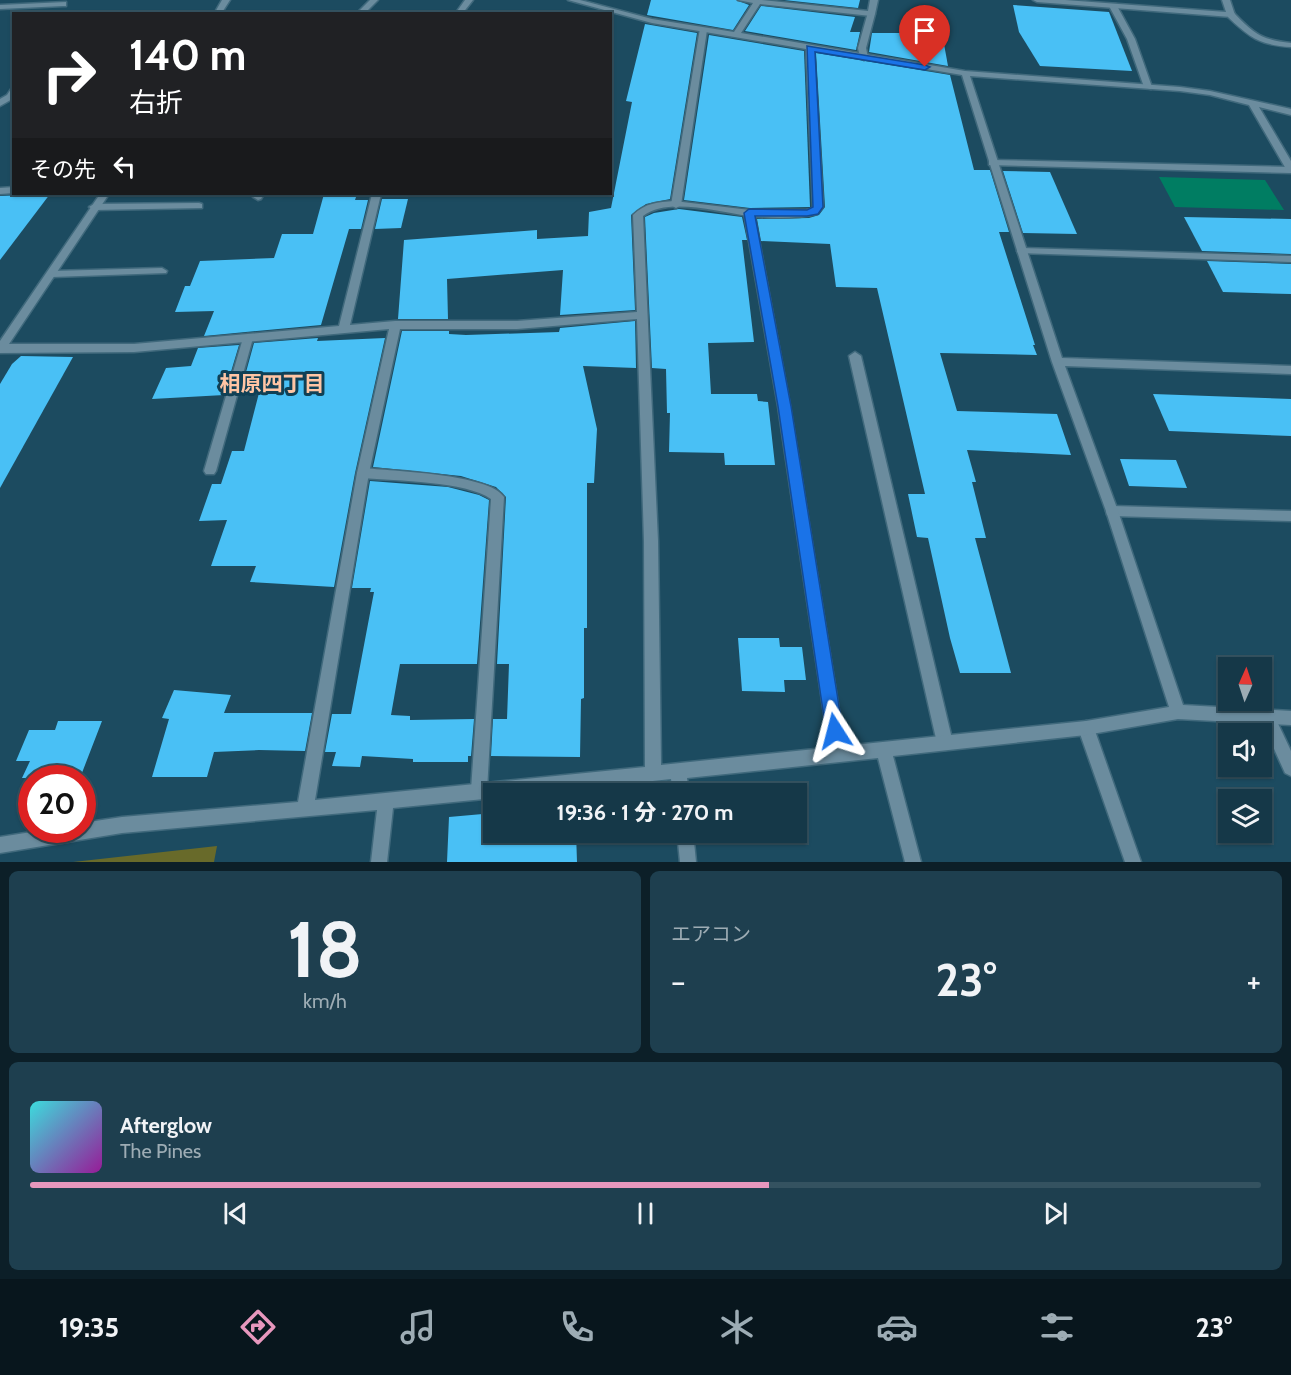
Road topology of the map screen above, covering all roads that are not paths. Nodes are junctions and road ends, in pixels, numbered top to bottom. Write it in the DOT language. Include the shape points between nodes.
graph roads {
  1 [pos="374,0"];
  2 [pos="469,0"];
  3 [pos="572,0"];
  4 [pos="742,0"];
  5 [pos="874,0"];
  6 [pos="1037,0"];
  7 [pos="1226,0"];
  8 [pos="759,1"];
  9 [pos="64,2"];
  10 [pos="1113,6"];
  11 [pos="0,7"];
  12 [pos="361,12"];
  13 [pos="460,12"];
  14 [pos="871,14"];
  15 [pos="1231,15"];
  16 [pos="703,30"];
  17 [pos="736,35"];
  18 [pos="1291,45"];
  19 [pos="810,48"];
  20 [pos="864,58"];
  21 [pos="965,74"];
  22 [pos="1148,87"];
  23 [pos="12,94"];
  24 [pos="0,103"];
  25 [pos="1252,104"];
  26 [pos="1291,112"];
  27 [pos="992,163"];
  28 [pos="1291,169"];
  29 [pos="103,195"];
  30 [pos="376,195"];
  31 [pos="676,205"];
  32 [pos="200,206"];
  33 [pos="94,207"];
  34 [pos="749,213"];
  35 [pos="1022,250"];
  36 [pos="1291,259"];
  37 [pos="162,271"];
  38 [pos="52,274"];
  39 [pos="642,315"];
  40 [pos="395,325"];
  41 [pos="344,329"];
  42 [pos="248,338"];
  43 [pos="0,348"];
  44 [pos="855,356"];
  45 [pos="1058,362"];
  46 [pos="1291,370"];
  47 [pos="210,471"];
  48 [pos="363,473"];
  49 [pos="1112,511"];
  50 [pos="1291,516"];
  51 [pos="1178,712"];
  52 [pos="1268,718"];
  53 [pos="1291,720"];
  54 [pos="1086,728"];
  55 [pos="945,743"];
  56 [pos="884,750"];
  57 [pos="838,754"];
  58 [pos="1291,768"];
  59 [pos="678,771"];
  60 [pos="653,773"];
  61 [pos="680,783"];
  62 [pos="479,790"];
  63 [pos="386,801"];
  64 [pos="305,809"];
  65 [pos="686,843"];
  66 [pos="0,845"];
  67 [pos="379,862"];
  68 [pos="688,862"];
  69 [pos="913,862"];
  70 [pos="1133,862"];
  1 -- 12 [label="street"];
  2 -- 13 [label="street"];
  3 -- 16 [label="street"];
  4 -- 8 [label="street"];
  5 -- 14 [label="street"];
  6 -- 10 [label="street"];
  7 -- 15 [label="street"];
  8 -- 14 [label="street"];
  8 -- 17 [label="street"];
  9 -- 11 [label="street"];
  10 -- 15 [label="street"];
  10 -- 22 [label="street" via="1131,39"];
  14 -- 20 [label="street" via="862,48"];
  15 -- 18 [label="street" via="1259,41"];
  16 -- 17 [label="street"];
  16 -- 31 [label="street"];
  17 -- 19 [label="street"];
  19 -- 20 [label="street"];
  19 -- 34 [label="street" via="818,207 807,213"];
  20 -- 21 [label="street"];
  21 -- 22 [label="street"];
  21 -- 27 [label="street"];
  22 -- 25 [label="street" via="1210,93"];
  23 -- 24 [label="street"];
  25 -- 26 [label="street"];
  25 -- 28 [label="street"];
  27 -- 28 [label="street"];
  27 -- 35 [label="street"];
  29 -- 33 [label="street"];
  30 -- 41 [label="street"];
  31 -- 34 [label="street"];
  31 -- 39 [label="street" via="650,206 638,215"];
  32 -- 33 [label="street"];
  33 -- 38 [label="street"];
  34 -- 57 [label="street" via="784,406"];
  35 -- 36 [label="street"];
  35 -- 45 [label="street"];
  37 -- 38 [label="street"];
  38 -- 43 [label="street"];
  39 -- 40 [label="street" via="517,324"];
  39 -- 60 [label="street" via="651,541"];
  40 -- 41 [label="street"];
  40 -- 48 [label="street"];
  41 -- 42 [label="street"];
  42 -- 43 [label="street" via="134,348"];
  42 -- 47 [label="street"];
  44 -- 55 [label="street"];
  45 -- 46 [label="street"];
  45 -- 49 [label="street"];
  48 -- 62 [label="street" via="464,484 486,489 498,497"];
  48 -- 64 [label="street"];
  49 -- 50 [label="street"];
  49 -- 51 [label="street"];
  51 -- 52 [label="street"];
  51 -- 54 [label="street"];
  52 -- 53 [label="street"];
  52 -- 58 [label="street"];
  54 -- 55 [label="street"];
  54 -- 70 [label="street"];
  55 -- 56 [label="street"];
  56 -- 57 [label="street"];
  56 -- 69 [label="street"];
  57 -- 59 [label="street"];
  59 -- 60 [label="street"];
  59 -- 61 [label="street"];
  60 -- 62 [label="street"];
  62 -- 63 [label="street"];
  63 -- 64 [label="street"];
  63 -- 67 [label="street"];
  64 -- 66 [label="street" via="122,825"];
  65 -- 68 [label="street"];
}
